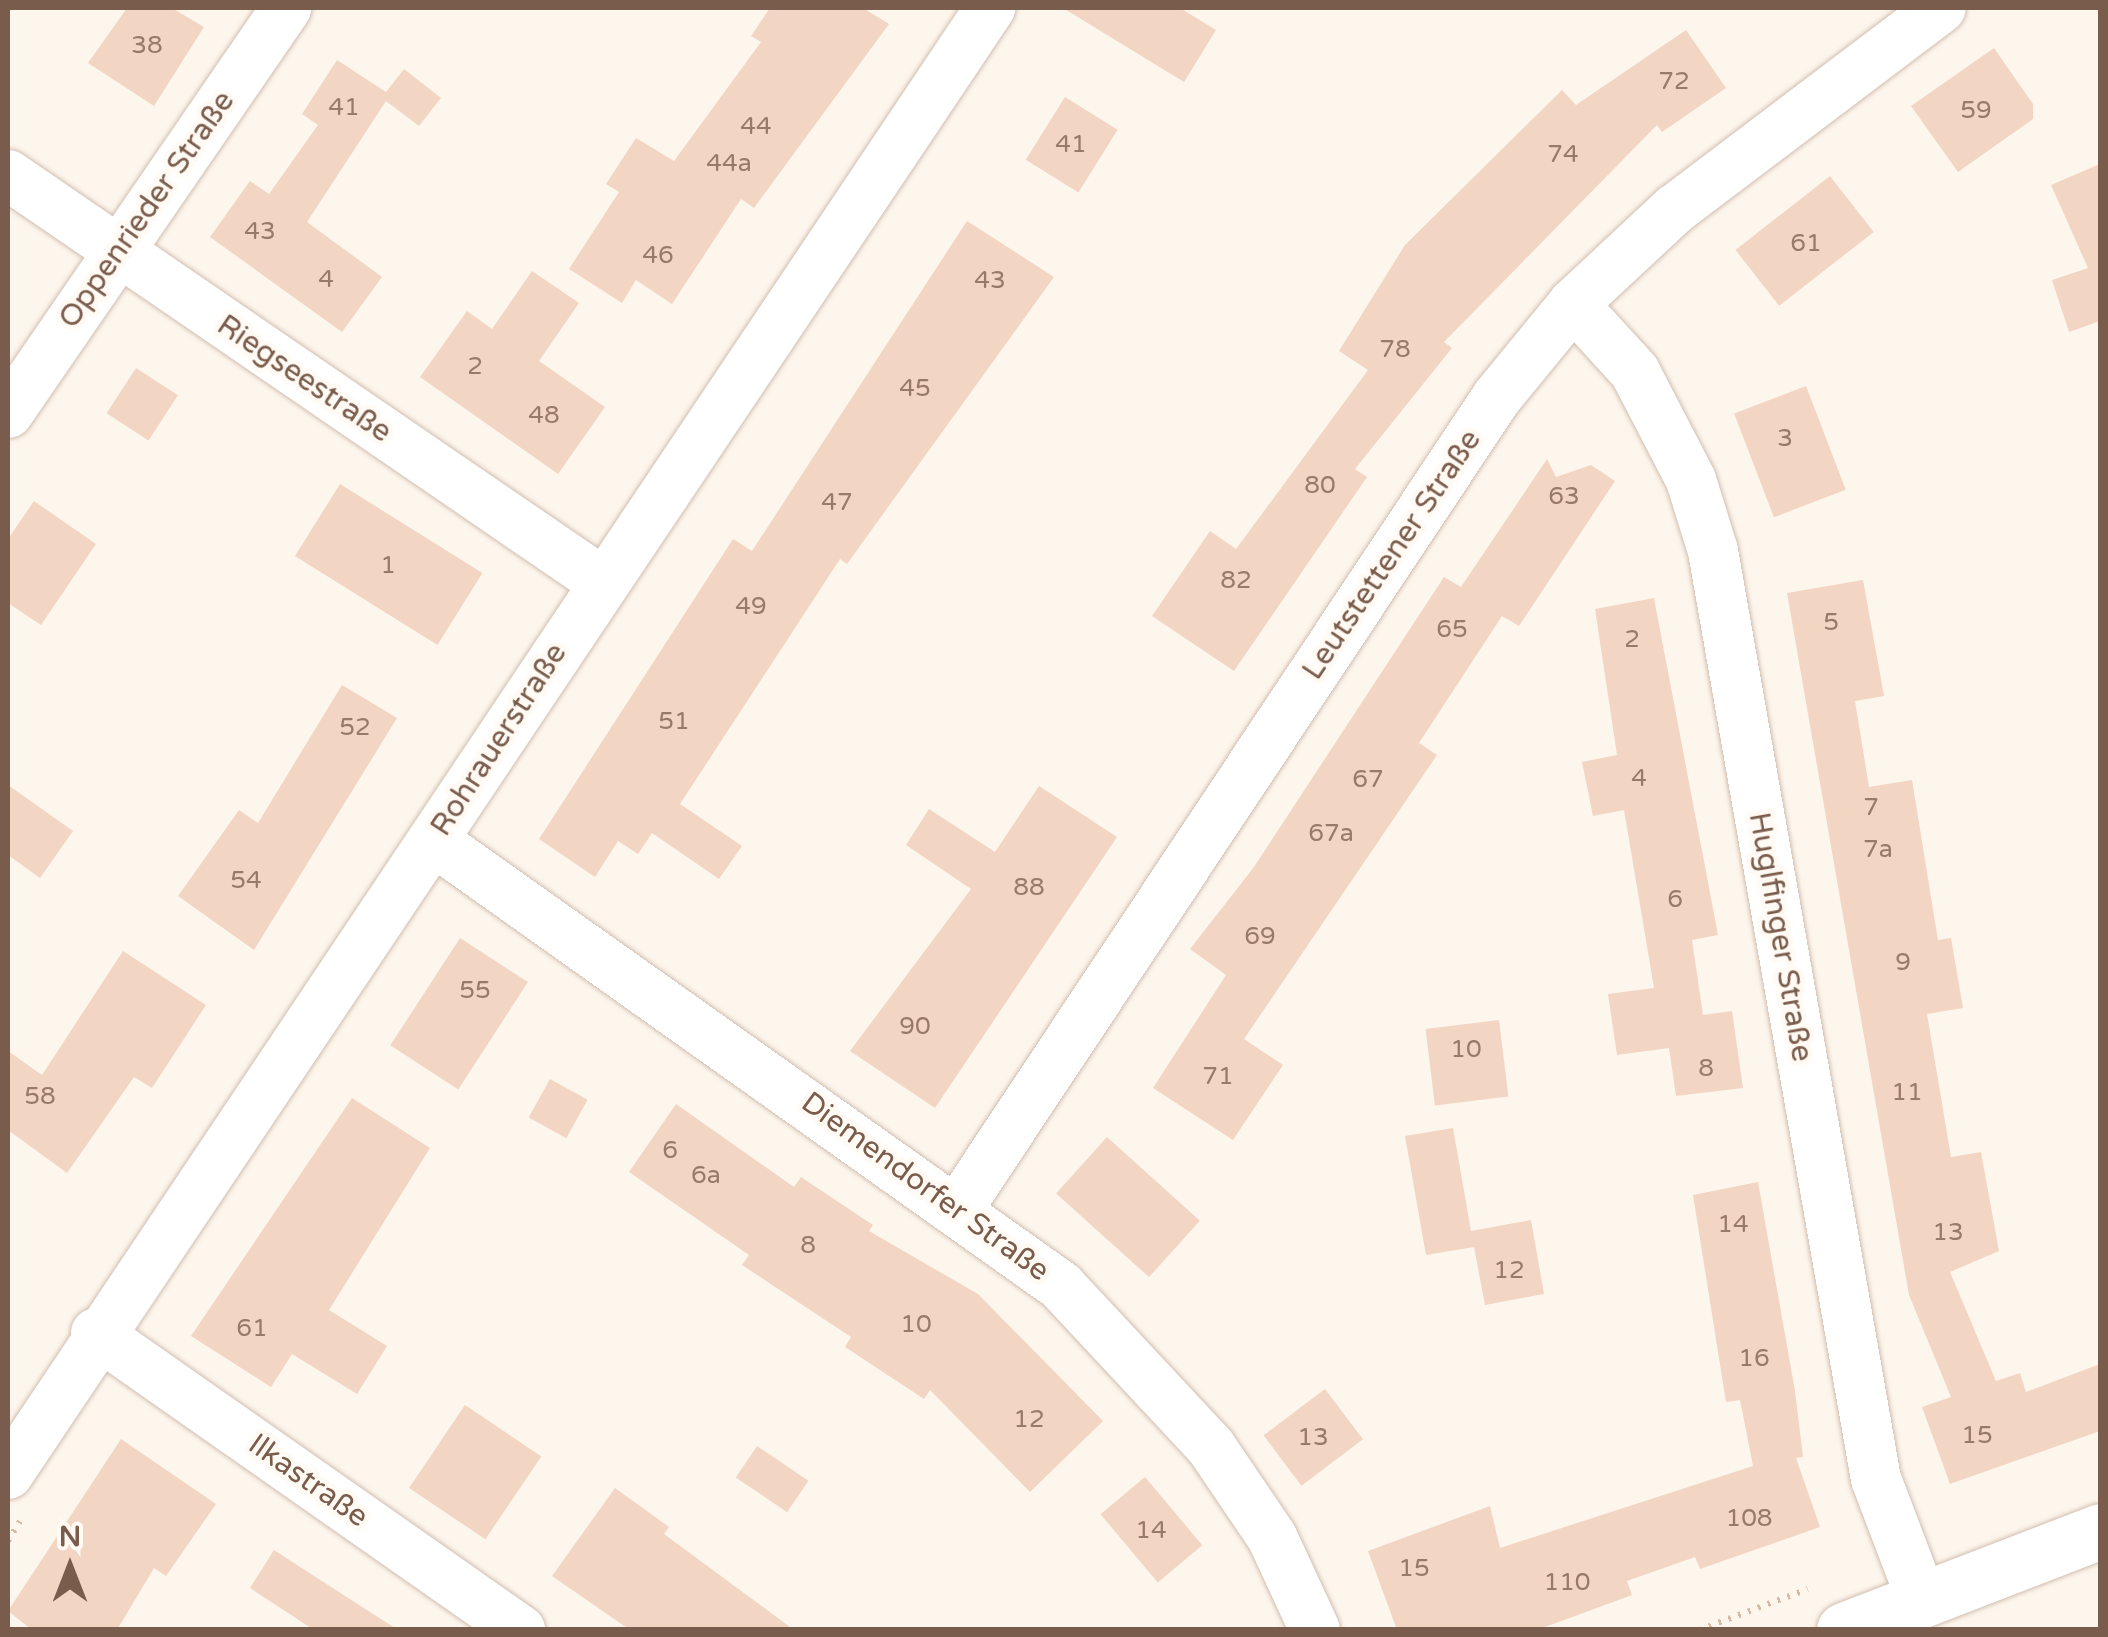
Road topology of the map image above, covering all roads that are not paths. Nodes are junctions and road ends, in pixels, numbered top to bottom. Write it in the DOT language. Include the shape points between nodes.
graph roads {
  1 [pos="286,8"];
  2 [pos="990,8"];
  3 [pos="1941,8"];
  4 [pos="8,175"];
  5 [pos="118,252"];
  6 [pos="1573,304"];
  7 [pos="8,413"];
  8 [pos="601,581"];
  9 [pos="434,841"];
  10 [pos="959,1207"];
  11 [pos="96,1333"];
  12 [pos="8,1474"];
  13 [pos="2100,1532"];
  14 [pos="1922,1600"];
  15 [pos="520,1630"];
  16 [pos="1315,1630"];
  17 [pos="1844,1630"];
  1 -- 5 [label="street, Oppenrieder Straße"];
  2 -- 8 [label="street, Rohrauerstraße"];
  3 -- 6 [label="street, Leutstettener Straße" via="1675,209"];
  4 -- 5 [label="street, Riegseestraße"];
  5 -- 7 [label="street, Oppenrieder Straße"];
  5 -- 8 [label="street, Riegseestraße"];
  6 -- 10 [label="street, Leutstettener Straße" via="1497,397"];
  6 -- 14 [label="street, Huglfinger Straße" via="1634,372 1691,480 1713,551 1876,1479"];
  8 -- 9 [label="street, Rohrauerstraße"];
  9 -- 10 [label="street, Diemendorfer Straße"];
  9 -- 11 [label="street, Rohrauerstraße"];
  10 -- 16 [label="street, Diemendorfer Straße" via="1061,1286 1160,1386 1272,1537"];
  11 -- 12 [label="street, Rohrauerstraße"];
  11 -- 15 [label="street, Ilkastraße"];
  13 -- 14 [label="main road"];
  14 -- 17 [label="main road"];
}
